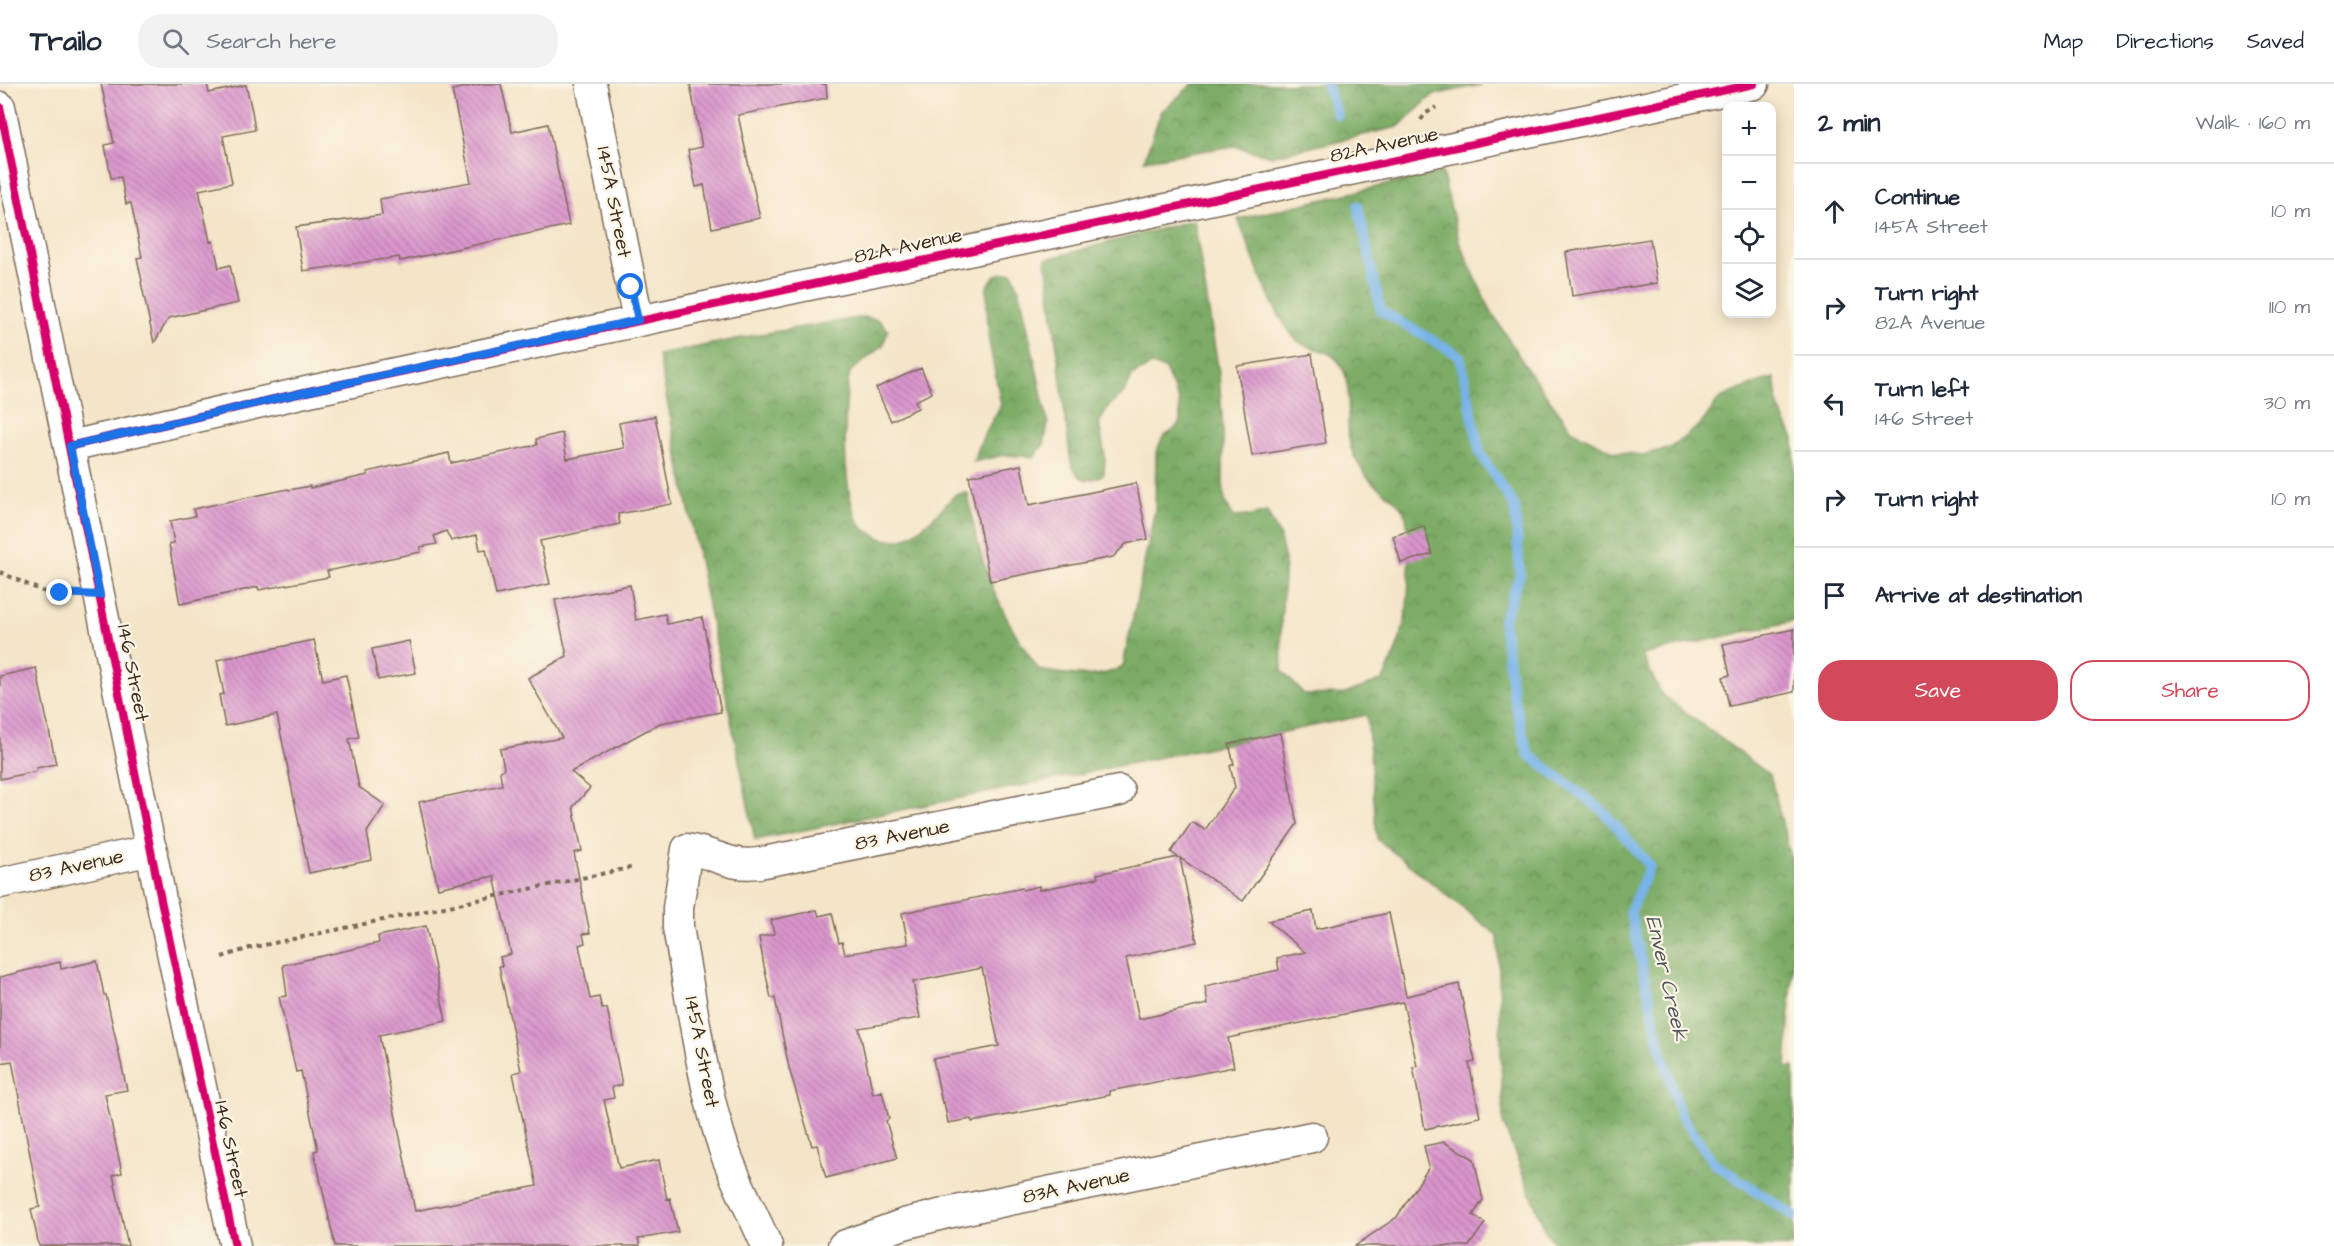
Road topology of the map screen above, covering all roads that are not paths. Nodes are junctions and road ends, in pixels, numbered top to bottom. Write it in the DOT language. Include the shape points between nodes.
graph roads {
  1 [pos="591,84"];
  2 [pos="1754,84"];
  3 [pos="1704,89"];
  4 [pos="0,107"];
  5 [pos="638,320"];
  6 [pos="70,446"];
  7 [pos="1119,791"];
  8 [pos="687,849"];
  9 [pos="152,850"];
  10 [pos="0,883"];
  11 [pos="1312,1137"];
  12 [pos="235,1246"];
  13 [pos="767,1246"];
  14 [pos="843,1246"];
  1 -- 5 [label="street, 145A Street"];
  2 -- 3 [label="street, 82A Avenue"];
  3 -- 5 [label="street, 82A Avenue"];
  4 -- 6 [label="street, 146 Street"];
  5 -- 6 [label="street, 82A Avenue"];
  6 -- 9 [label="street, 146 Street"];
  7 -- 8 [label="street, 83 Avenue" via="759,863 734,864"];
  8 -- 13 [label="street, 145A Street" via="678,928 705,1072 724,1149"];
  9 -- 10 [label="street, 83 Avenue"];
  9 -- 12 [label="street, 146 Street"];
  11 -- 14 [label="street, 83A Avenue" via="947,1213"];
}
